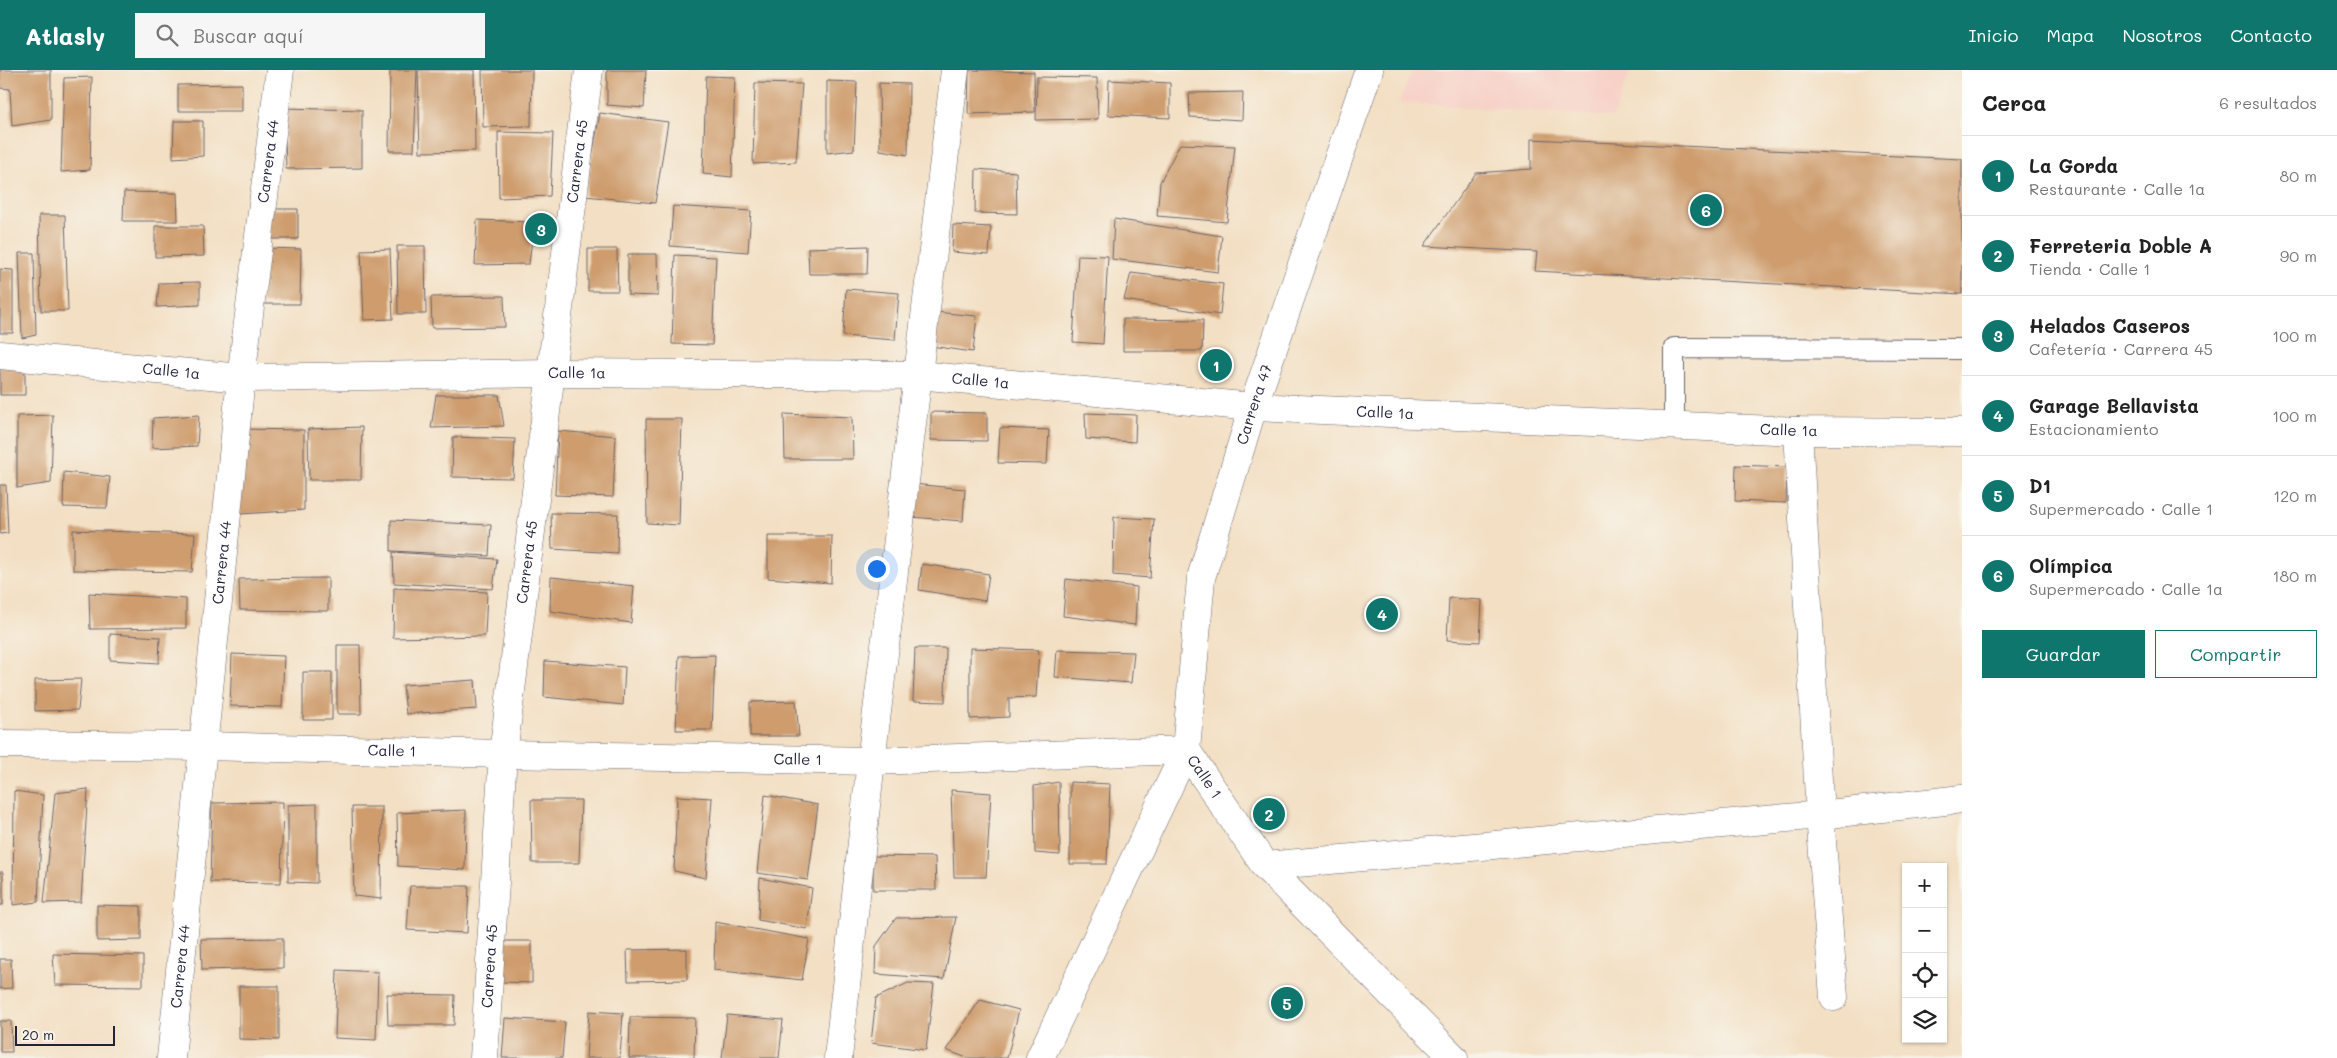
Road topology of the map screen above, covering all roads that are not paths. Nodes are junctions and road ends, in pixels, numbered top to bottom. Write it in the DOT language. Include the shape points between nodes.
graph roads {
  1 [pos="280,70"];
  2 [pos="589,70"];
  3 [pos="956,70"];
  4 [pos="1369,70"];
  5 [pos="1962,349"];
  6 [pos="0,356"];
  7 [pos="551,373"];
  8 [pos="918,375"];
  9 [pos="242,378"];
  10 [pos="1253,408"];
  11 [pos="1674,426"];
  12 [pos="1798,431"];
  13 [pos="1962,432"];
  14 [pos="0,744"];
  15 [pos="204,746"];
  16 [pos="1186,750"];
  17 [pos="503,754"];
  18 [pos="871,761"];
  19 [pos="1962,798"];
  20 [pos="1820,815"];
  21 [pos="1265,866"];
  22 [pos="1834,997"];
  23 [pos="171,1058"];
  24 [pos="484,1058"];
  25 [pos="838,1058"];
  26 [pos="1040,1058"];
  27 [pos="1454,1058"];
  1 -- 9 [label="street, Carrera 44"];
  2 -- 7 [label="street, Carrera 45"];
  3 -- 8 [label="street"];
  4 -- 10 [label="street, Carrera 47"];
  5 -- 11 [label="lane" via="1674,348"];
  6 -- 9 [label="street, Calle 1a"];
  7 -- 8 [label="street, Calle 1a"];
  7 -- 9 [label="street, Calle 1a"];
  7 -- 17 [label="street, Carrera 45"];
  8 -- 10 [label="street, Calle 1a"];
  8 -- 18 [label="street"];
  9 -- 15 [label="street, Carrera 44"];
  10 -- 11 [label="street, Calle 1a"];
  10 -- 16 [label="street, Carrera 47" via="1201,578"];
  11 -- 12 [label="street, Calle 1a"];
  12 -- 13 [label="street, Calle 1a"];
  12 -- 20 [label="street"];
  14 -- 15 [label="street, Calle 1"];
  15 -- 17 [label="street, Calle 1"];
  15 -- 23 [label="street, Carrera 44"];
  16 -- 18 [label="street, Calle 1"];
  16 -- 21 [label="street, Calle 1"];
  16 -- 26 [label="street"];
  17 -- 18 [label="street, Calle 1"];
  17 -- 24 [label="street, Carrera 45"];
  18 -- 25 [label="street"];
  19 -- 20 [label="street"];
  20 -- 21 [label="street"];
  20 -- 22 [label="street"];
  21 -- 27 [label="street, Calle 1"];
}
